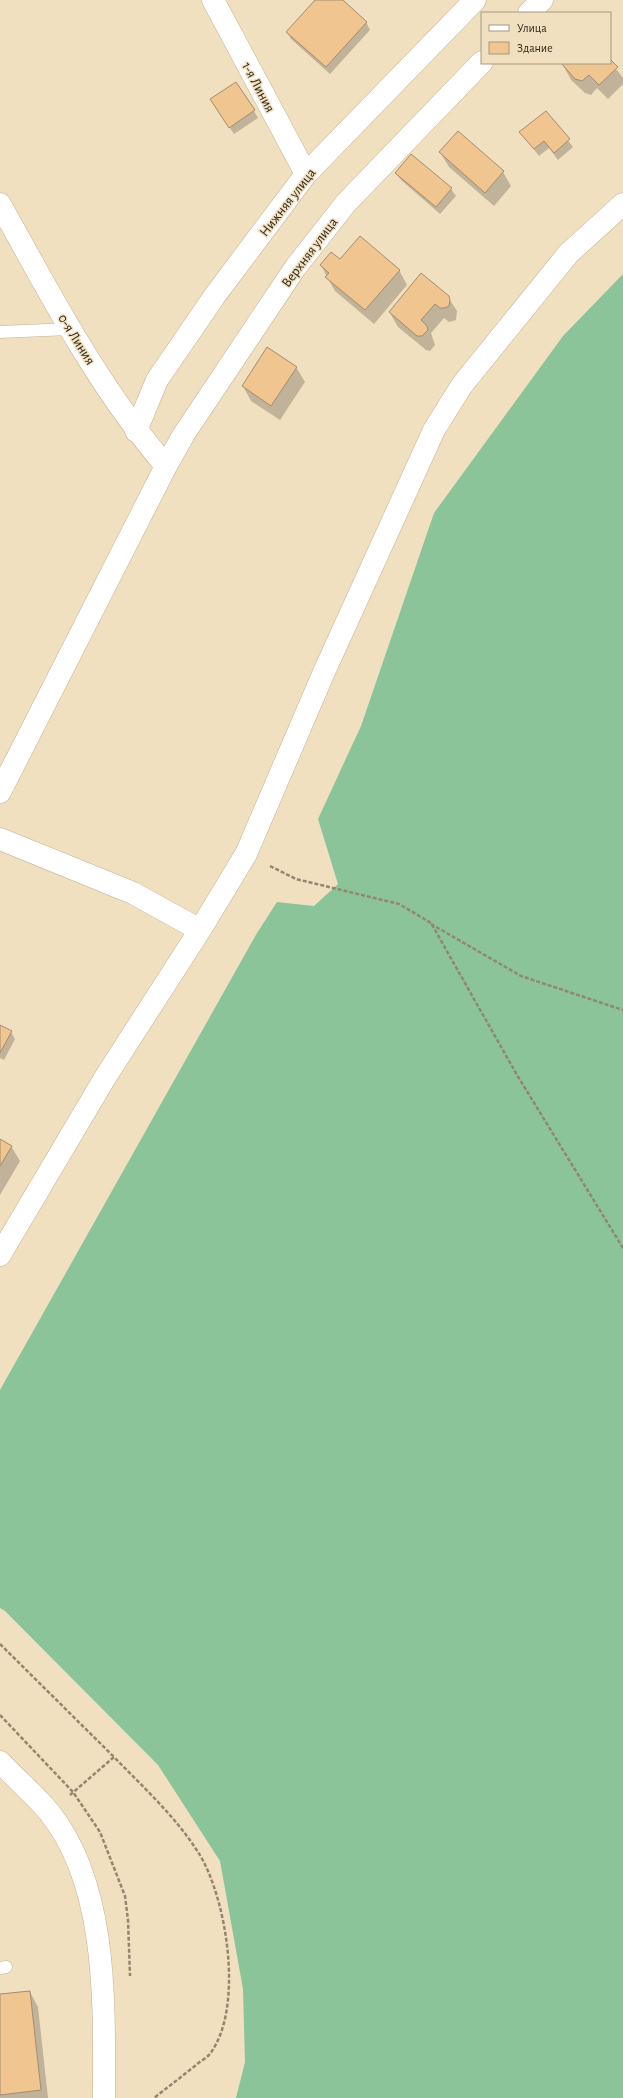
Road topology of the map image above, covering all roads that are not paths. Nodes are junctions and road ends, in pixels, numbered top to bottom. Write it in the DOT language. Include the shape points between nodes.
graph roads {
  1 [pos="212,0"];
  2 [pos="475,0"];
  3 [pos="542,0"];
  4 [pos="530,12"];
  5 [pos="481,63"];
  6 [pos="306,174"];
  7 [pos="0,204"];
  8 [pos="623,204"];
  9 [pos="70,329"];
  10 [pos="0,332"];
  11 [pos="136,431"];
  12 [pos="166,466"];
  13 [pos="0,792"];
  14 [pos="0,839"];
  15 [pos="200,930"];
  16 [pos="0,1255"];
  17 [pos="0,1762"];
  18 [pos="104,2098"];
  1 -- 6 [label="street, 1-я Линия"];
  2 -- 6 [label="street, Нижняя улица"];
  3 -- 4 [label="street"];
  5 -- 12 [label="street, Верхняя улица" via="346,203 295,268 184,434"];
  6 -- 11 [label="street, Нижняя улица" via="216,294 157,380"];
  7 -- 9 [label="street, 0-я Линия"];
  8 -- 15 [label="street" via="568,254 462,385 434,430 324,672 246,854"];
  9 -- 10 [label="lane"];
  9 -- 11 [label="street, 0-я Линия"];
  11 -- 12 [label="street, 0-я Линия"];
  12 -- 13 [label="street, Верхняя улица"];
  14 -- 15 [label="street" via="133,893"];
  15 -- 16 [label="street" via="106,1076"];
  17 -- 18 [label="street" via="49,1812 71,1848 85,1883 97,1929 104,2010"];
}
